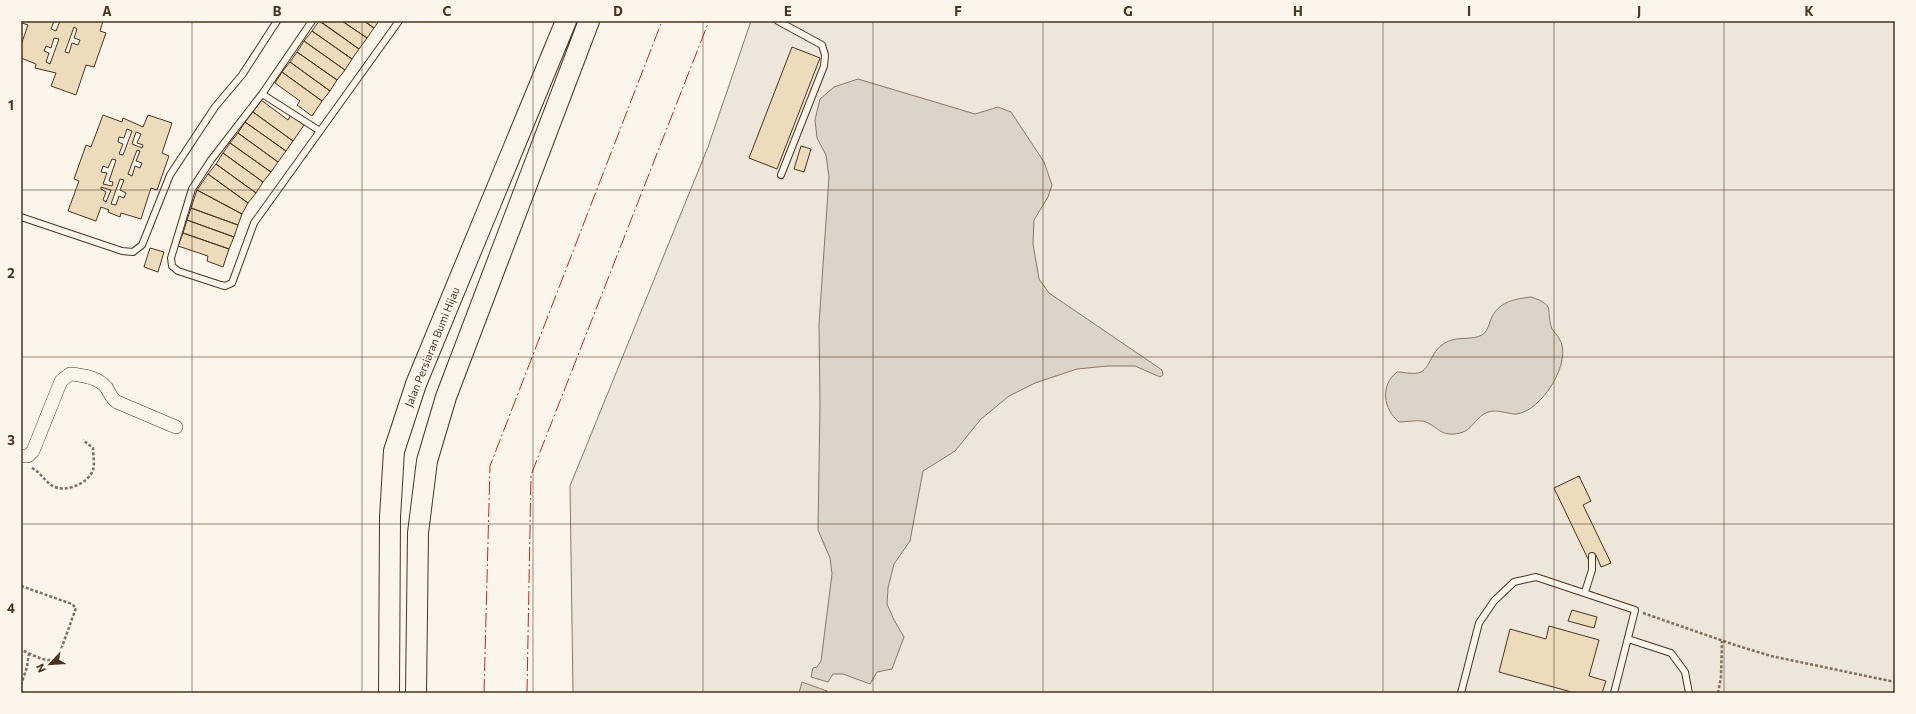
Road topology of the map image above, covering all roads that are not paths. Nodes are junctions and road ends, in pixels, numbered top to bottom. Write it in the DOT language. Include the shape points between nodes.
graph roads {
  1 [pos="277,21"];
  2 [pos="312,21"];
  3 [pos="399,21"];
  4 [pos="566,21"];
  5 [pos="589,21"];
  6 [pos="778,21"];
  7 [pos="262,94"];
  8 [pos="320,131"];
  9 [pos="781,174"];
  10 [pos="21,217"];
  11 [pos="176,427"];
  12 [pos="24,461"];
  13 [pos="1592,556"];
  14 [pos="1585,592"];
  15 [pos="1628,639"];
  16 [pos="389,693"];
  17 [pos="416,693"];
  18 [pos="1461,693"];
  19 [pos="1614,693"];
  20 [pos="1689,693"];
  1 -- 10 [label="lane" via="242,75 215,107 170,175 142,245 133,252 122,251"];
  2 -- 7 [label="lane"];
  3 -- 8 [label="lane"];
  4 -- 16 [label="main road, Jalan Persiaran Bumi Hijau" via="416,384 394,452 390,517"];
  5 -- 17 [label="main road" via="446,397 427,462 418,533"];
  6 -- 9 [label="lane" via="822,45 825,55 824,66"];
  7 -- 8 [label="lane"];
  7 -- 8 [label="lane" via="192,189 171,258 174,269 221,285 232,283 254,223"];
  11 -- 12 [label="street" via="117,402 97,380 70,374 61,380 33,451"];
  13 -- 14 [label="lane" via="1592,570"];
  14 -- 15 [label="lane" via="1635,610"];
  14 -- 18 [label="lane" via="1536,577 1514,582 1494,601 1480,623"];
  15 -- 19 [label="lane"];
  15 -- 20 [label="lane" via="1670,653 1685,672"];
}
